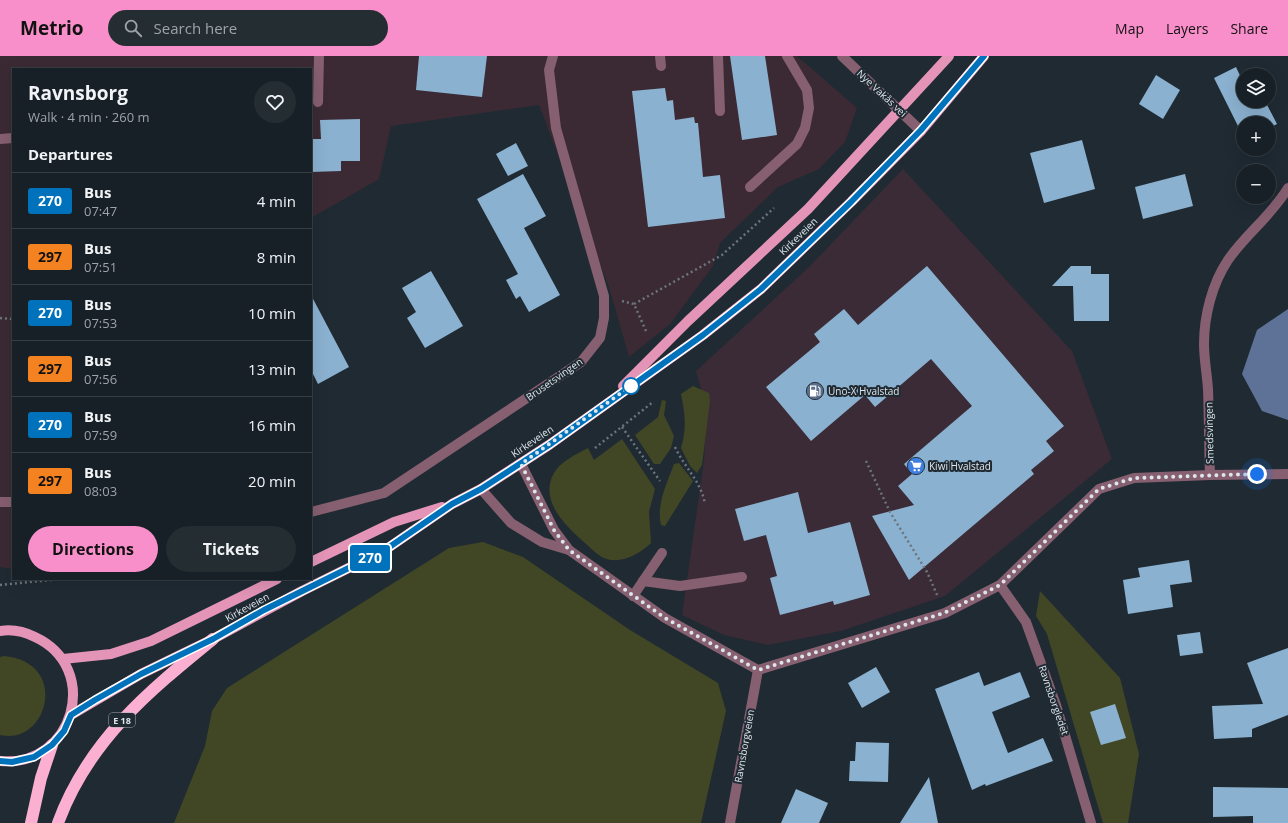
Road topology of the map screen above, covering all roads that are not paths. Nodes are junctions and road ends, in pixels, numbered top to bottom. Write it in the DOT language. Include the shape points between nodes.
graph roads {
  1 [pos="319,56"];
  2 [pos="553,56"];
  3 [pos="718,56"];
  4 [pos="787,56"];
  5 [pos="842,56"];
  6 [pos="949,56"];
  7 [pos="984,56"];
  8 [pos="318,102"];
  9 [pos="900,110"];
  10 [pos="720,111"];
  11 [pos="921,130"];
  12 [pos="12,138"];
  13 [pos="0,139"];
  14 [pos="750,187"];
  15 [pos="1288,188"];
  16 [pos="603,406"];
  17 [pos="521,464"];
  18 [pos="1210,474"];
  19 [pos="1288,474"];
  20 [pos="481,489"];
  21 [pos="0,502"];
  22 [pos="12,502"];
  23 [pos="452,504"];
  24 [pos="312,512"];
  25 [pos="569,550"];
  26 [pos="662,553"];
  27 [pos="312,562"];
  28 [pos="742,577"];
  29 [pos="275,580"];
  30 [pos="643,581"];
  31 [pos="1000,585"];
  32 [pos="633,596"];
  33 [pos="0,631"];
  34 [pos="213,639"];
  35 [pos="63,659"];
  36 [pos="758,670"];
  37 [pos="71,715"];
  38 [pos="52,745"];
  39 [pos="0,761"];
  40 [pos="31,823"];
  41 [pos="58,823"];
  42 [pos="730,823"];
  43 [pos="1091,823"];
  1 -- 8 [label="street"];
  2 -- 24 [label="street, Brusetsvingen" via="549,70 556,128 604,296 604,318 600,338 581,362 384,494"];
  3 -- 10 [label="street"];
  4 -- 14 [label="street" via="796,67 807,90 809,108 805,128 797,144"];
  5 -- 9 [label="street, Nye Vakås vei"];
  6 -- 9 [label="main road, Kirkeveien"];
  7 -- 11 [label="main road, Kirkeveien"];
  9 -- 11 [label="street, Nye Vakås vei"];
  9 -- 16 [label="main road, Kirkeveien" via="808,209 688,321"];
  11 -- 16 [label="main road, Kirkeveien" via="761,289 703,335"];
  12 -- 13 [label="street"];
  15 -- 18 [label="street, Smedsvingen" via="1278,205 1228,260 1214,284 1204,343"];
  16 -- 17 [label="main road, Kirkeveien"];
  17 -- 20 [label="main road, Kirkeveien"];
  17 -- 25 [label="street" via="554,530"];
  18 -- 19 [label="street"];
  18 -- 31 [label="street, Smedsvingen" via="1134,478 1099,489"];
  20 -- 23 [label="main road, Kirkeveien"];
  20 -- 25 [label="street" via="511,523 542,542"];
  21 -- 22 [label="street"];
  23 -- 27 [label="main road, Kirkeveien" via="394,522"];
  23 -- 34 [label="main road, Kirkeveien" via="385,550 283,600"];
  25 -- 32 [label="street"];
  26 -- 30 [label="street"];
  28 -- 30 [label="street" via="680,586"];
  29 -- 35 [label="main road, Kirkeveien" via="151,641 111,654"];
  30 -- 32 [label="street"];
  31 -- 36 [label="street, Smedsvingen" via="944,613"];
  31 -- 43 [label="street, Ravnsborgledet" via="1026,622 1056,704"];
  32 -- 36 [label="street" via="665,618"];
  33 -- 35 [label="main road" via="26,632 47,642"];
  34 -- 37 [label="main road, Kirkeveien" via="141,674"];
  34 -- 41 [label="highway, E 18" via="155,686 106,736 81,774"];
  35 -- 37 [label="main road" via="73,686"];
  36 -- 42 [label="street, Ravnsborgveien"];
  37 -- 38 [label="main road" via="64,731"];
  38 -- 39 [label="main road" via="34,757 12,762"];
  38 -- 40 [label="highway" via="41,778"];
}
